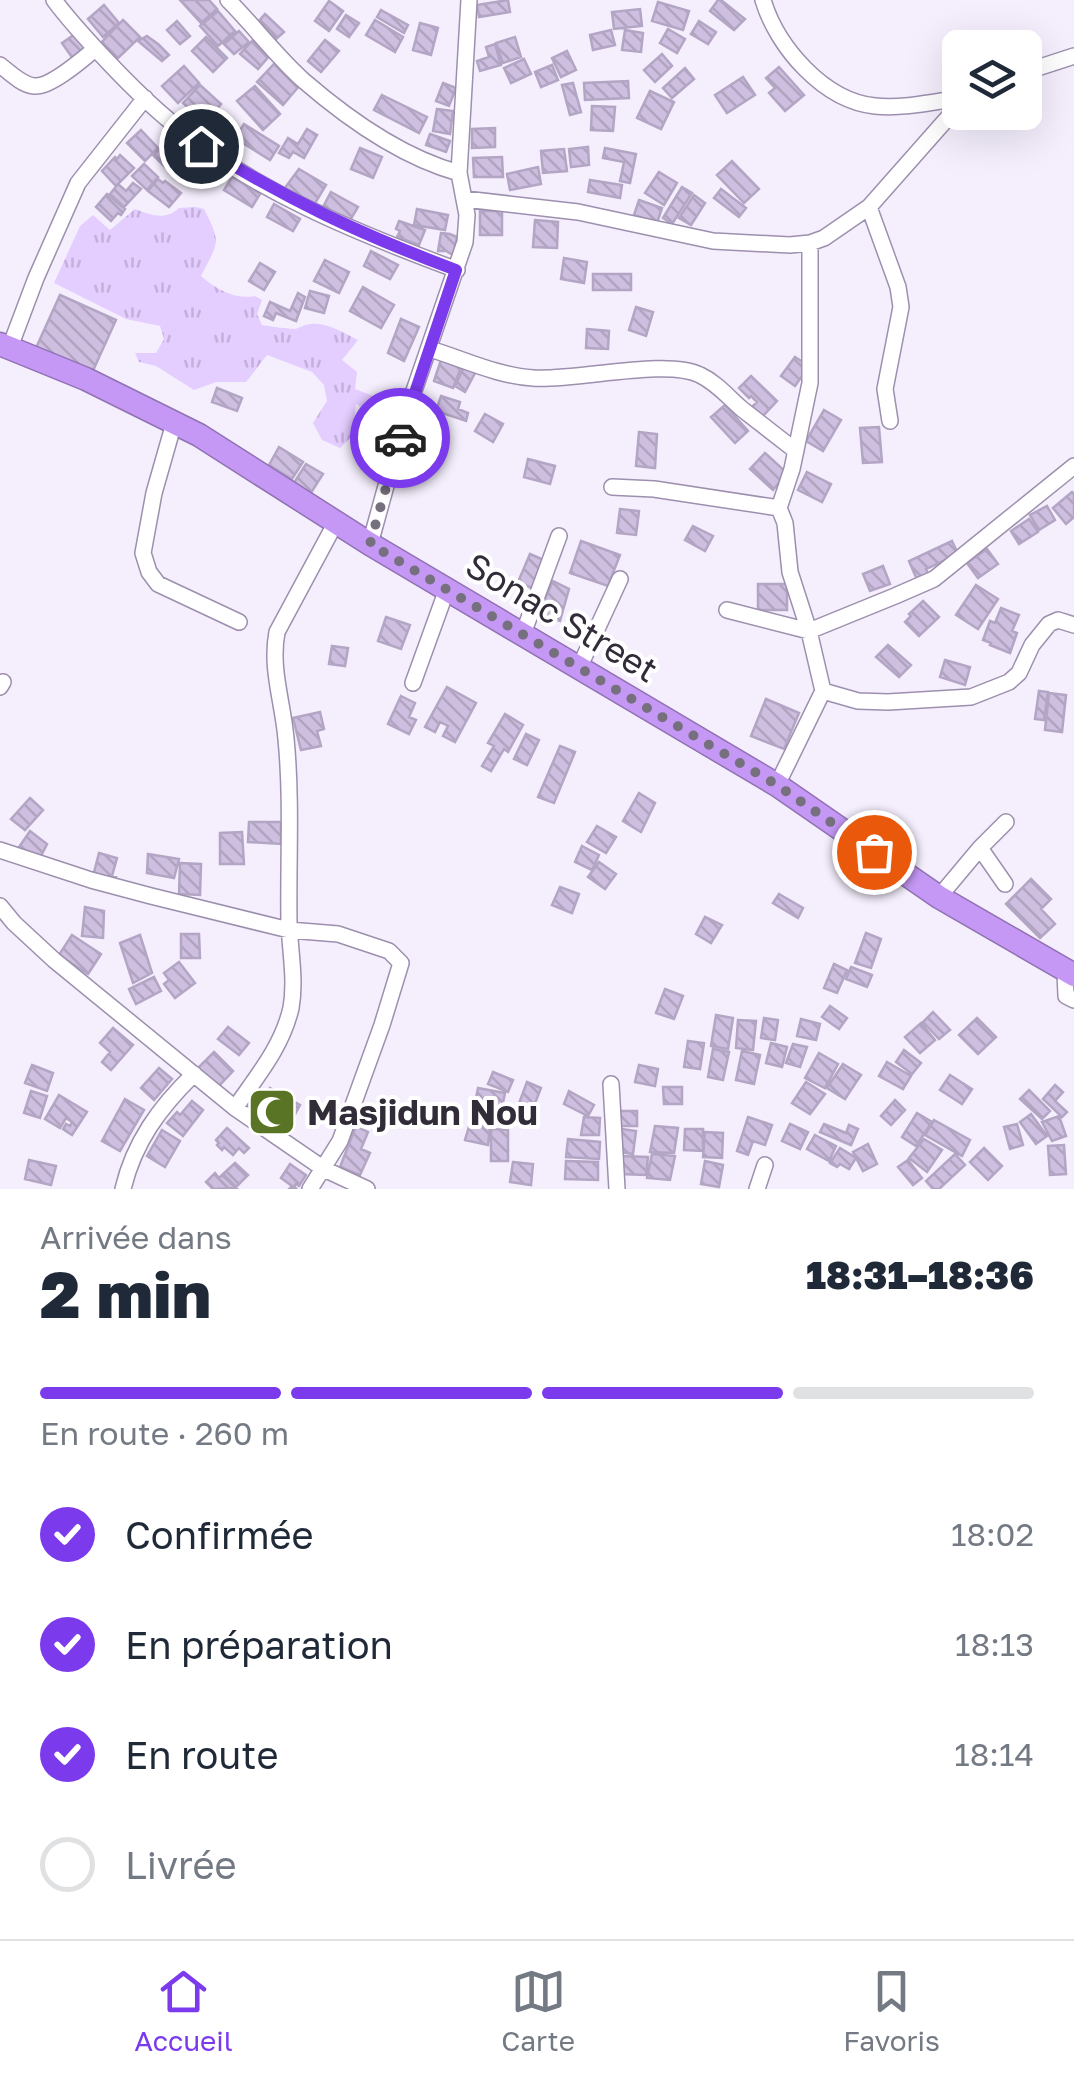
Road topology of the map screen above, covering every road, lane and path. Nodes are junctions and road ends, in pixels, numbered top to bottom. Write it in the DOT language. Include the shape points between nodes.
graph roads {
  1 [pos="54,0"];
  2 [pos="228,0"];
  3 [pos="469,0"];
  4 [pos="763,0"];
  5 [pos="95,49"];
  6 [pos="1074,56"];
  7 [pos="0,65"];
  8 [pos="1042,66"];
  9 [pos="145,98"];
  10 [pos="942,102"];
  11 [pos="942,122"];
  12 [pos="458,173"];
  13 [pos="466,200"];
  14 [pos="869,206"];
  15 [pos="810,243"];
  16 [pos="456,270"];
  17 [pos="5,346"];
  18 [pos="430,348"];
  19 [pos="890,421"];
  20 [pos="174,424"];
  21 [pos="796,451"];
  22 [pos="1074,466"];
  23 [pos="612,487"];
  24 [pos="779,508"];
  25 [pos="336,522"];
  26 [pos="559,536"];
  27 [pos="370,544"];
  28 [pos="620,579"];
  29 [pos="447,590"];
  30 [pos="727,610"];
  31 [pos="239,622"];
  32 [pos="1074,625"];
  33 [pos="809,631"];
  34 [pos="523,634"];
  35 [pos="578,668"];
  36 [pos="413,683"];
  37 [pos="823,691"];
  38 [pos="777,785"];
  39 [pos="1006,822"];
  40 [pos="980,848"];
  41 [pos="0,850"];
  42 [pos="1005,884"];
  43 [pos="939,897"];
  44 [pos="0,906"];
  45 [pos="290,930"];
  46 [pos="1070,974"];
  47 [pos="1074,1000"];
  48 [pos="194,1074"];
  49 [pos="610,1084"];
  50 [pos="235,1108"];
  51 [pos="765,1165"];
  52 [pos="324,1169"];
  53 [pos="123,1189"];
  54 [pos="310,1189"];
  55 [pos="367,1189"];
  56 [pos="617,1189"];
  57 [pos="758,1189"];
  1 -- 5 [label="street"];
  2 -- 12 [label="street" via="302,80 378,136"];
  3 -- 12 [label="street"];
  4 -- 10 [label="street" via="789,50 819,82 851,101"];
  5 -- 7 [label="street" via="36,87"];
  5 -- 9 [label="street"];
  6 -- 8 [label="street"];
  9 -- 16 [label="street" via="201,146 275,191"];
  9 -- 17 [label="street" via="78,183"];
  11 -- 14 [label="street"];
  12 -- 13 [label="street"];
  13 -- 15 [label="street" via="578,212 714,242"];
  13 -- 16 [label="street"];
  14 -- 15 [label="street"];
  14 -- 19 [label="street" via="901,307 885,389"];
  15 -- 21 [label="street" via="810,384"];
  16 -- 18 [label="street"];
  17 -- 20 [label="highway, Sonac Street"];
  18 -- 21 [label="street" via="530,378 690,371"];
  18 -- 27 [label="street"];
  20 -- 25 [label="highway, Sonac Street"];
  20 -- 31 [label="street" via="143,554 158,584"];
  21 -- 24 [label="street"];
  22 -- 33 [label="street" via="934,579"];
  23 -- 24 [label="street"];
  24 -- 33 [label="street"];
  25 -- 27 [label="highway, Sonac Street"];
  25 -- 45 [label="street" via="277,632 274,650 291,800"];
  26 -- 34 [label="street"];
  27 -- 29 [label="highway, Sonac Street"];
  28 -- 35 [label="street"];
  29 -- 34 [label="highway, Sonac Street"];
  29 -- 36 [label="street"];
  30 -- 33 [label="street"];
  32 -- 37 [label="street" via="1050,624 1009,682 971,698 858,701"];
  33 -- 37 [label="street"];
  34 -- 35 [label="highway, Sonac Street"];
  35 -- 38 [label="highway, Sonac Street"];
  37 -- 38 [label="street"];
  38 -- 43 [label="highway, Sonac Street"];
  39 -- 40 [label="street"];
  40 -- 42 [label="street"];
  40 -- 43 [label="street"];
  41 -- 45 [label="street"];
  43 -- 46 [label="highway, Sonac Street"];
  44 -- 48 [label="street" via="54,960"];
  45 -- 50 [label="street" via="291,1008 275,1052"];
  45 -- 52 [label="street" via="338,934 389,952 400,963 346,1126"];
  46 -- 47 [label="street" via="1066,996"];
  48 -- 50 [label="street"];
  48 -- 53 [label="street" via="159,1110 137,1146"];
  49 -- 56 [label="street"];
  50 -- 52 [label="street"];
  51 -- 57 [label="street"];
  52 -- 54 [label="street"];
  52 -- 55 [label="street"];
}
